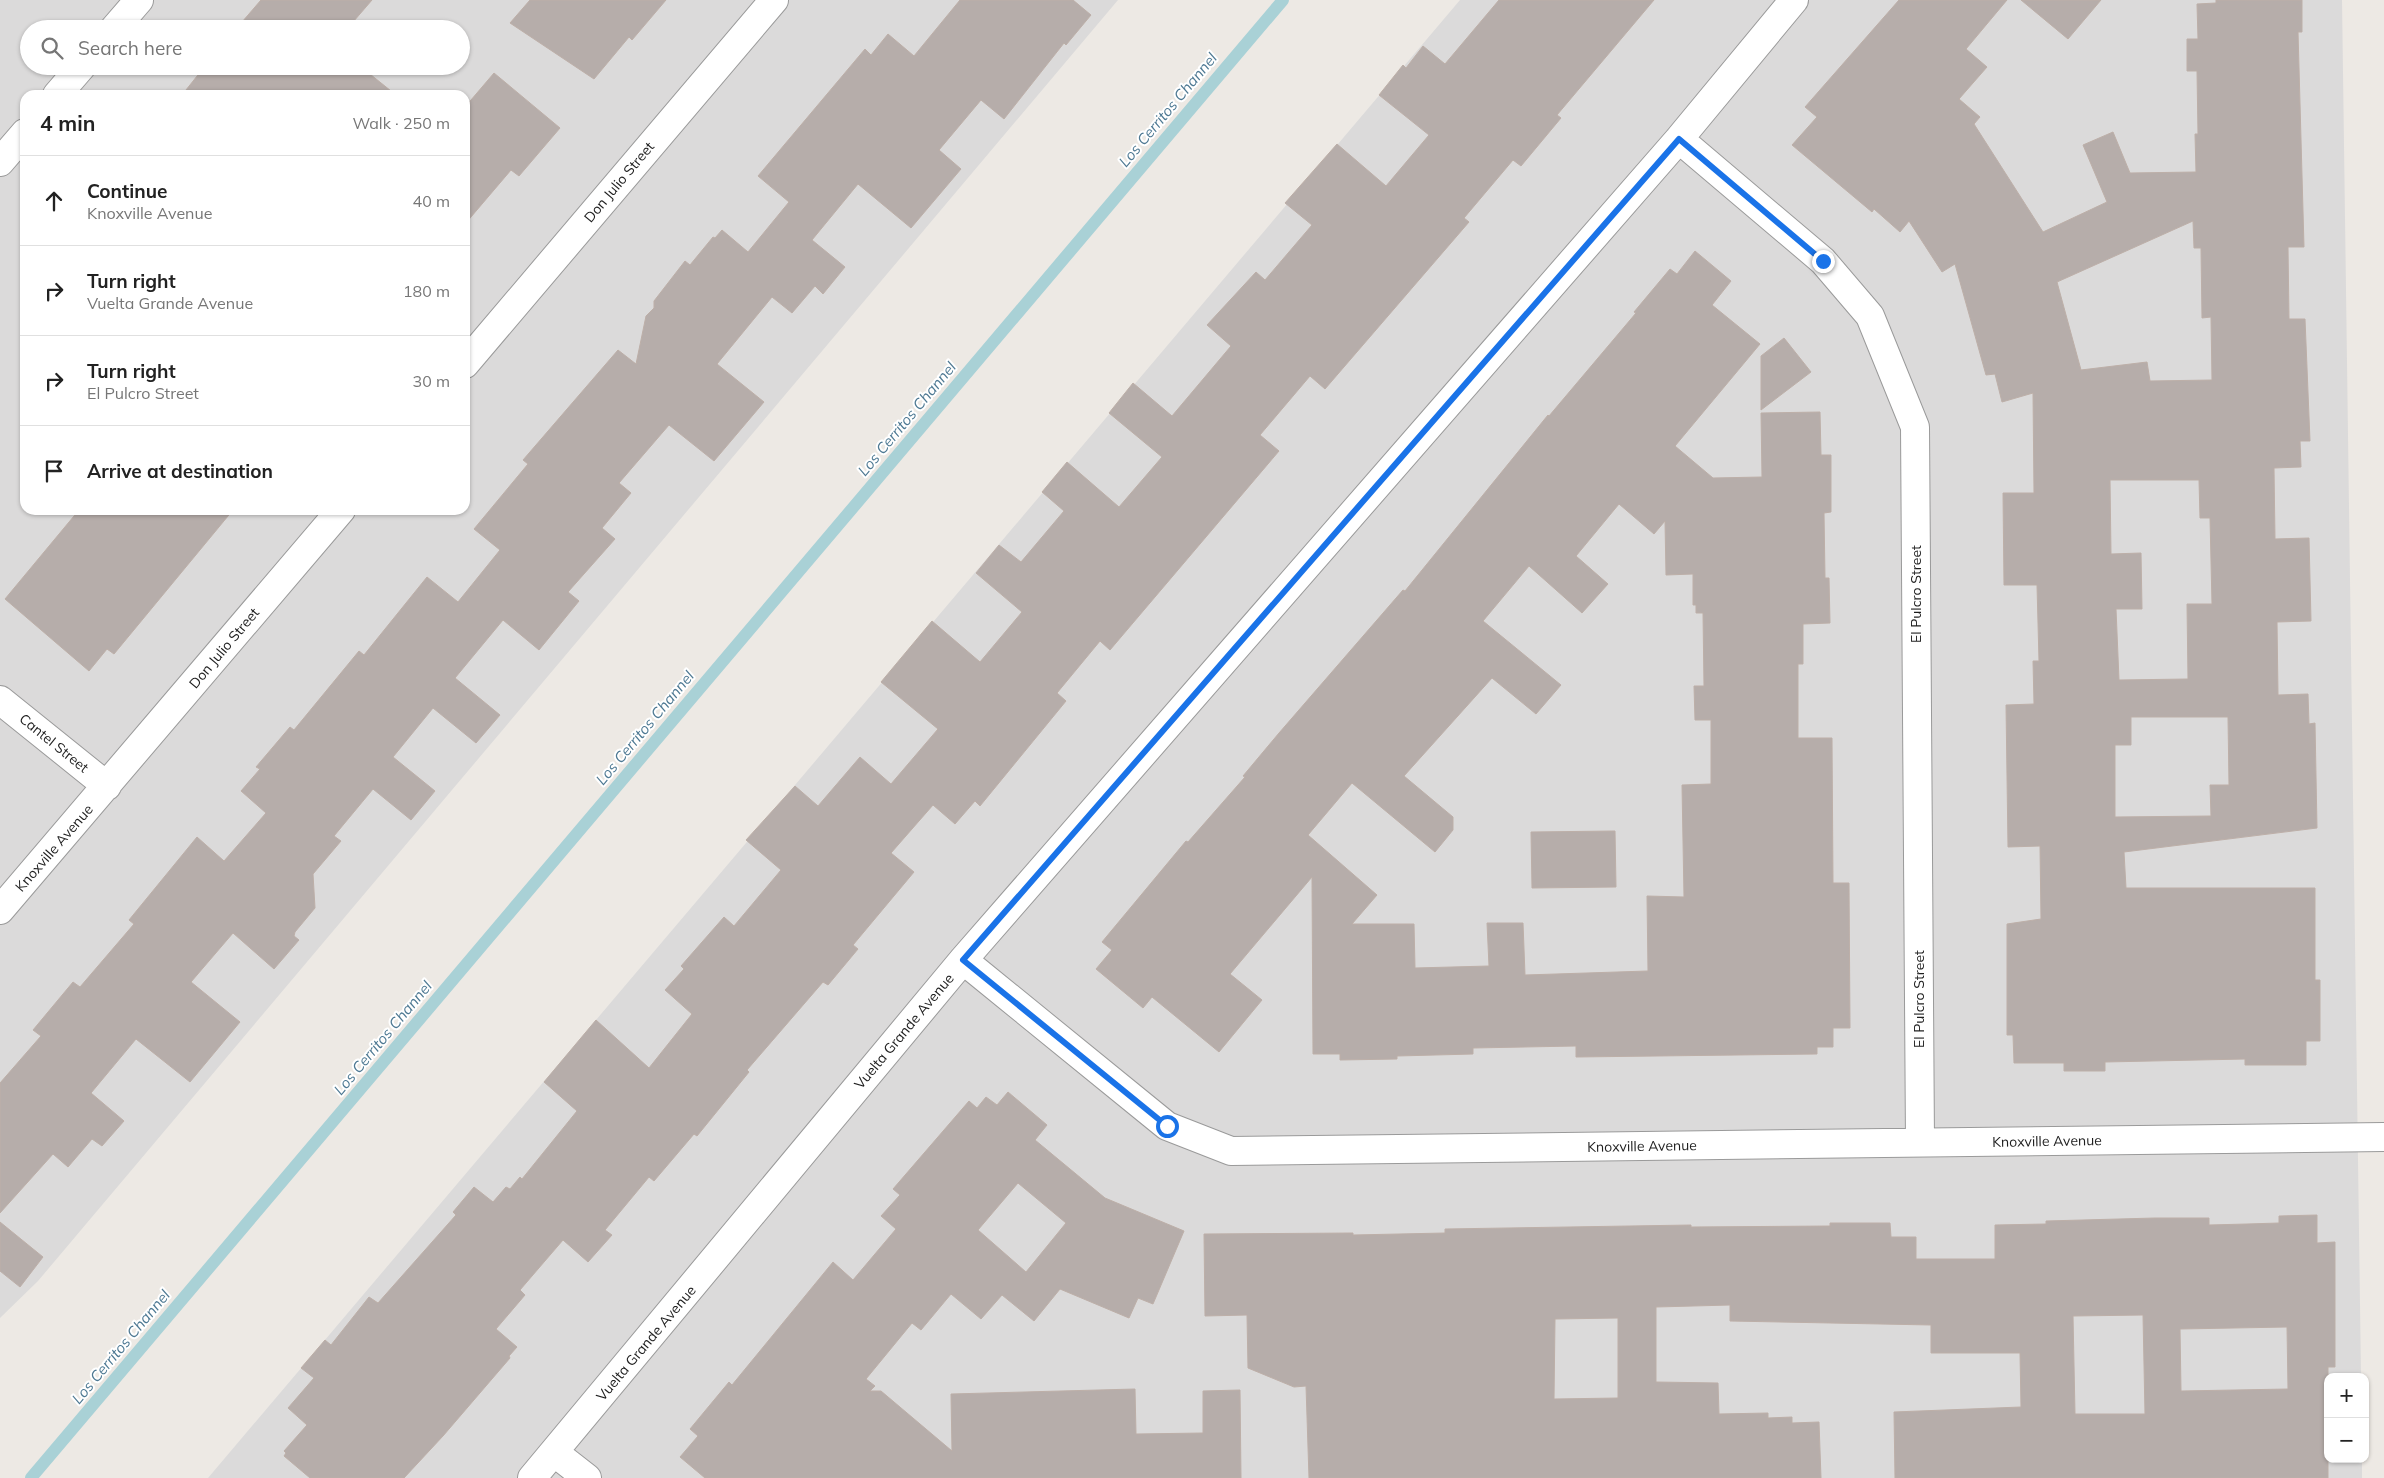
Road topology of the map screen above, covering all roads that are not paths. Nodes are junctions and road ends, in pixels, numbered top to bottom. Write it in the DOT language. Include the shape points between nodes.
graph roads {
  1 [pos="139,0"];
  2 [pos="774,0"];
  3 [pos="1794,0"];
  4 [pos="122,20"];
  5 [pos="74,75"];
  6 [pos="61,90"];
  7 [pos="20,138"];
  8 [pos="1679,139"];
  9 [pos="0,162"];
  10 [pos="470,358"];
  11 [pos="337,515"];
  12 [pos="0,700"];
  13 [pos="107,786"];
  14 [pos="0,910"];
  15 [pos="963,960"];
  16 [pos="2384,1137"];
  17 [pos="1920,1142"];
  18 [pos="555,1452"];
  19 [pos="532,1478"];
  20 [pos="587,1478"];
  1 -- 4 [label="street"];
  2 -- 10 [label="street, Don Julio Street"];
  3 -- 8 [label="street, Vuelta Grande Avenue"];
  5 -- 6 [label="street"];
  7 -- 9 [label="street"];
  8 -- 15 [label="street, Vuelta Grande Avenue"];
  8 -- 17 [label="street, El Pulcro Street" via="1823,261 1870,316 1914,427"];
  11 -- 13 [label="street, Don Julio Street"];
  12 -- 13 [label="street, Cantel Street"];
  13 -- 14 [label="street, Knoxville Avenue"];
  15 -- 17 [label="street, Knoxville Avenue" via="1167,1126 1232,1151"];
  15 -- 18 [label="street, Vuelta Grande Avenue"];
  16 -- 17 [label="street, Knoxville Avenue"];
  18 -- 19 [label="street, Vuelta Grande Avenue"];
  18 -- 20 [label="street"];
}
